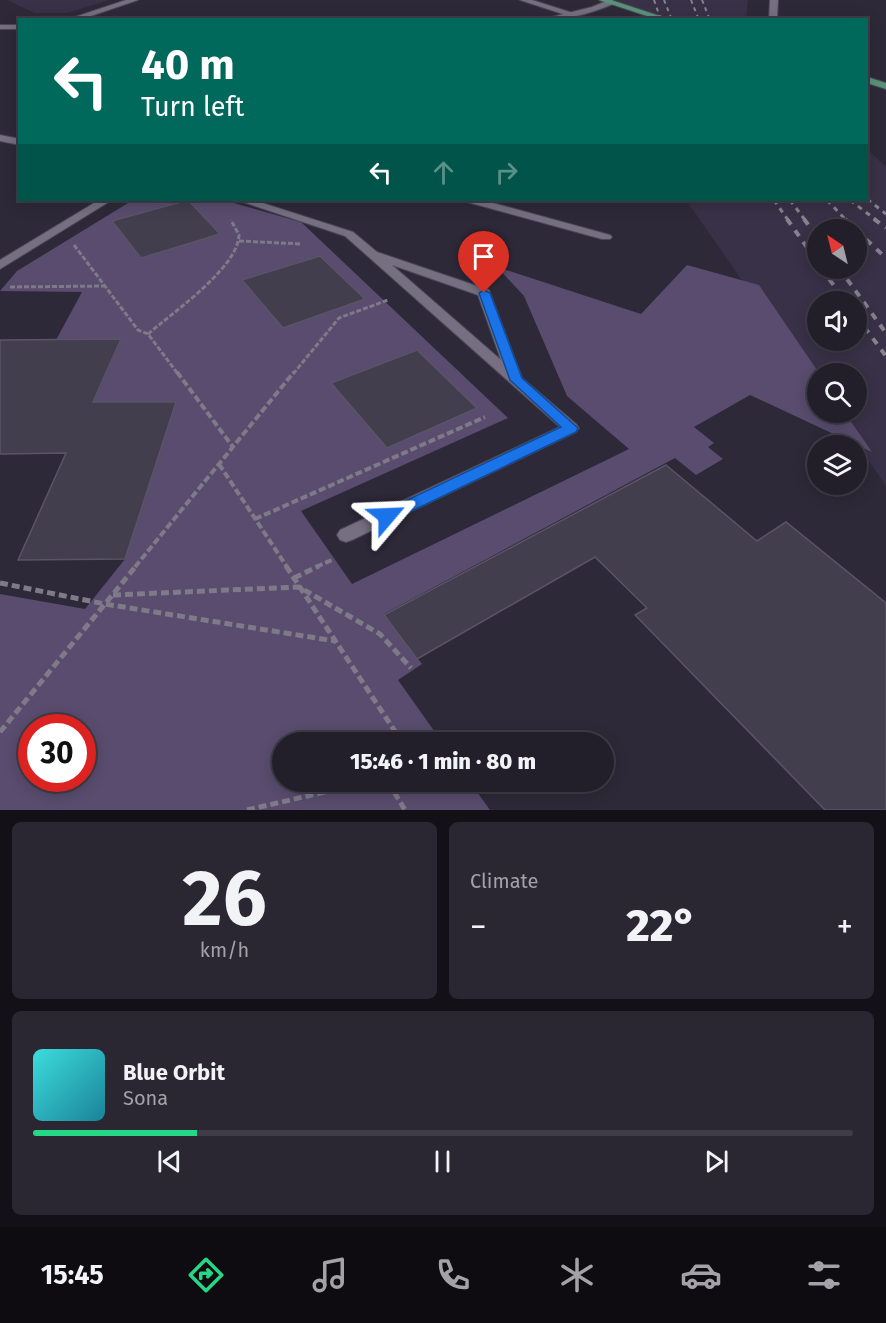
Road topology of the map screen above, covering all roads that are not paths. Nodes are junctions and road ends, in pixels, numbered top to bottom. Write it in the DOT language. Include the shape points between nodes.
graph roads {
  1 [pos="134,0"];
  2 [pos="524,0"];
  3 [pos="774,0"];
  4 [pos="606,1"];
  5 [pos="572,14"];
  6 [pos="76,18"];
  7 [pos="553,18"];
  8 [pos="662,18"];
  9 [pos="773,18"];
  10 [pos="0,27"];
  11 [pos="18,27"];
  12 [pos="868,80"];
  13 [pos="886,86"];
  14 [pos="0,138"];
  15 [pos="18,142"];
  16 [pos="104,201"];
  17 [pos="246,201"];
  18 [pos="475,201"];
  19 [pos="606,237"];
  20 [pos="375,255"];
  21 [pos="2,262"];
  22 [pos="516,380"];
  23 [pos="346,535"];
  1 -- 6 [label="street"];
  2 -- 5 [label="street"];
  3 -- 9 [label="street"];
  4 -- 5 [label="street"];
  4 -- 8 [label="main road"];
  5 -- 7 [label="street"];
  10 -- 11 [label="street"];
  12 -- 13 [label="main road"];
  14 -- 15 [label="street"];
  16 -- 21 [label="street"];
  17 -- 20 [label="street" via="349,234"];
  18 -- 19 [label="street"];
  20 -- 22 [label="street"];
  20 -- 22 [label="street" via="484,293"];
  22 -- 23 [label="street" via="571,428"];
}
